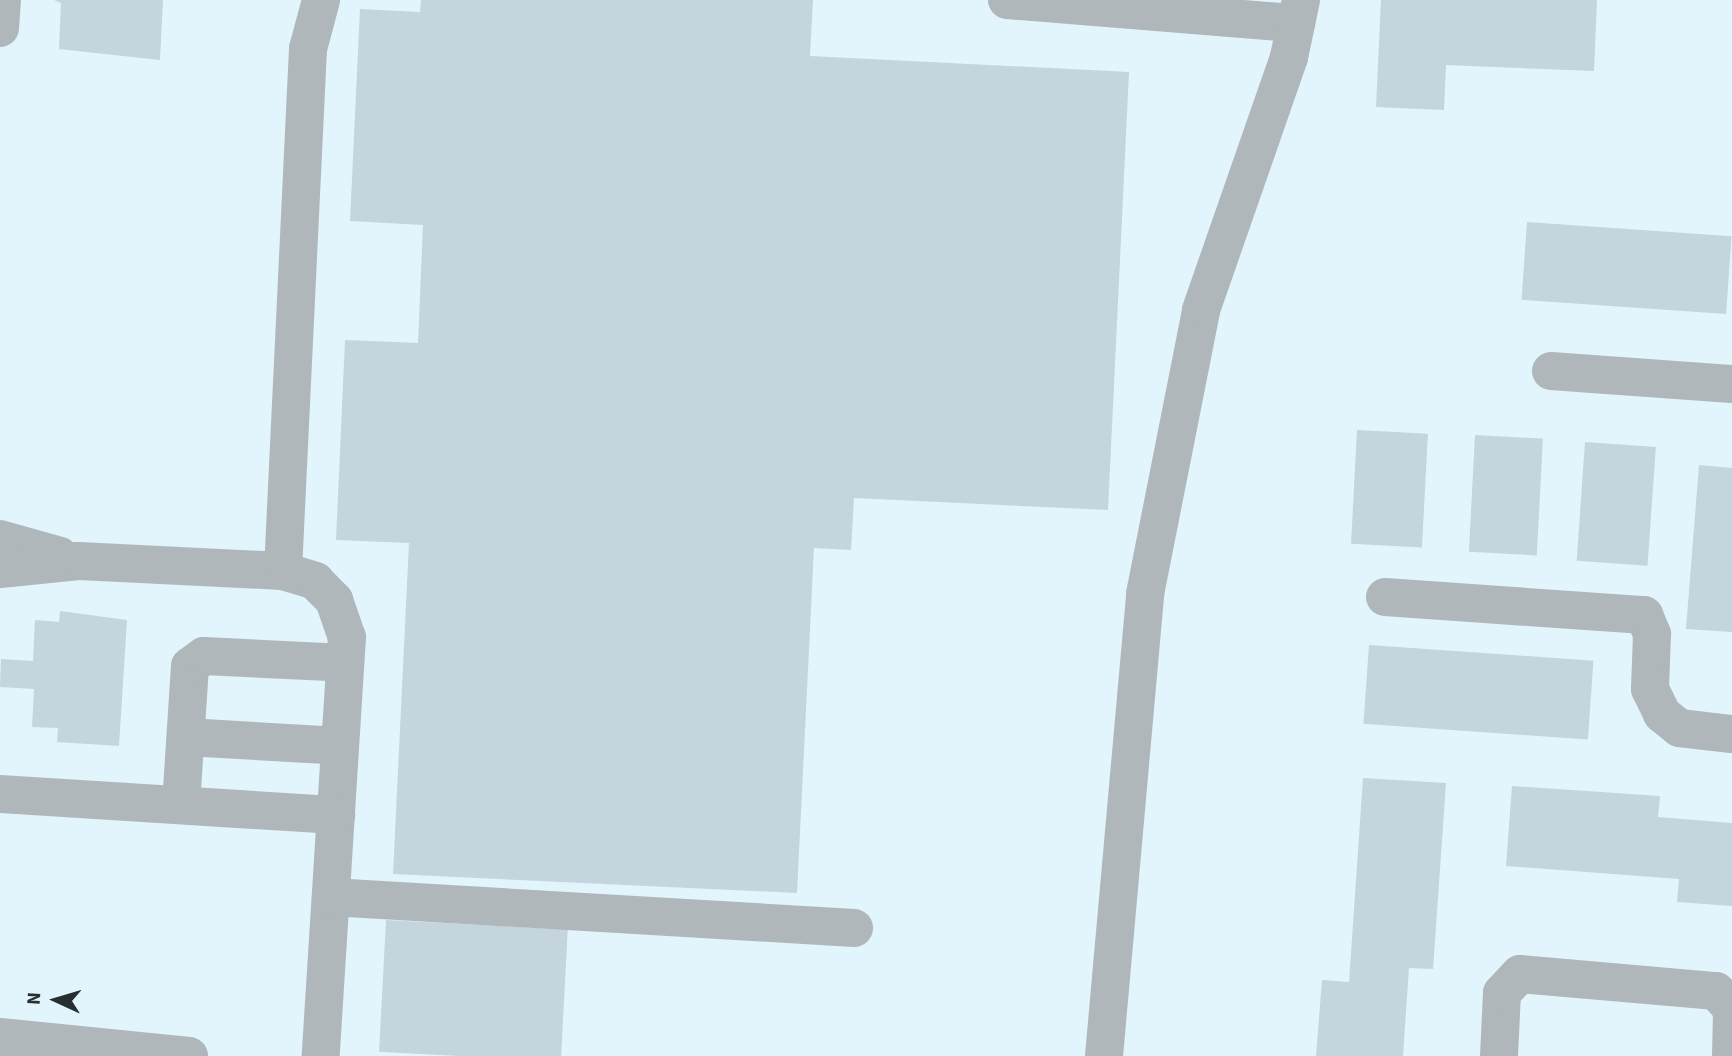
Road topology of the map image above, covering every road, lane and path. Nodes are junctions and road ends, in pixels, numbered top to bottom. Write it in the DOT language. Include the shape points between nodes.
graph roads {
  1 [pos="2,0"];
  2 [pos="321,0"];
  3 [pos="1007,0"];
  4 [pos="1215,8"];
  5 [pos="1298,12"];
  6 [pos="0,28"];
  7 [pos="1551,371"];
  8 [pos="1732,384"];
  9 [pos="0,539"];
  10 [pos="79,561"];
  11 [pos="0,569"];
  12 [pos="283,571"];
  13 [pos="1385,597"];
  14 [pos="345,663"];
  15 [pos="1732,734"];
  16 [pos="186,737"];
  17 [pos="340,746"];
  18 [pos="0,794"];
  19 [pos="181,805"];
  20 [pos="336,814"];
  21 [pos="331,897"];
  22 [pos="855,928"];
  23 [pos="1732,1011"];
  24 [pos="0,1037"];
  25 [pos="189,1056"];
  26 [pos="321,1056"];
  27 [pos="1104,1056"];
  28 [pos="1499,1056"];
  29 [pos="1731,1056"];
  1 -- 6 [label="lane"];
  2 -- 12 [label="lane" via="307,61"];
  3 -- 4 [label="lane"];
  4 -- 5 [label="lane"];
  5 -- 27 [label="lane" via="1201,310 1145,594"];
  7 -- 8 [label="lane"];
  9 -- 10 [label="lane"];
  10 -- 11 [label="lane"];
  10 -- 12 [label="lane"];
  12 -- 14 [label="lane" via="315,581 334,600 347,637"];
  13 -- 15 [label="lane" via="1644,615 1652,634 1650,689 1662,714 1678,728"];
  14 -- 16 [label="lane" via="204,656 190,666"];
  14 -- 17 [label="lane"];
  16 -- 17 [label="lane"];
  16 -- 19 [label="lane"];
  17 -- 20 [label="lane"];
  18 -- 19 [label="lane"];
  19 -- 20 [label="lane"];
  20 -- 21 [label="lane"];
  21 -- 22 [label="lane"];
  21 -- 26 [label="lane"];
  23 -- 28 [label="lane" via="1716,991 1520,974 1502,993"];
  23 -- 29 [label="lane"];
  24 -- 25 [label="lane"];
}
